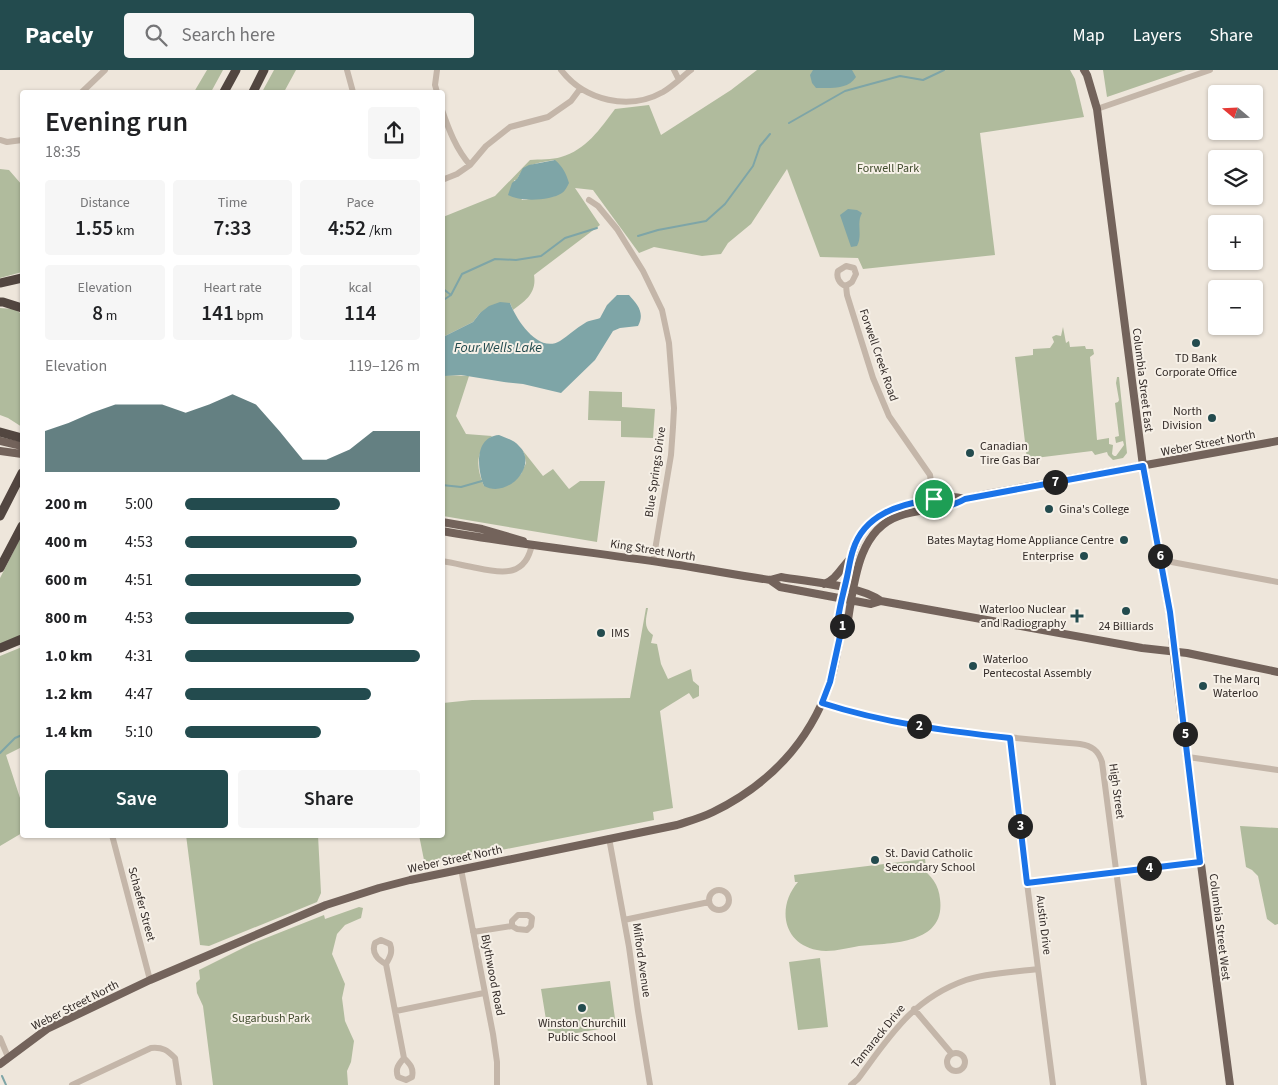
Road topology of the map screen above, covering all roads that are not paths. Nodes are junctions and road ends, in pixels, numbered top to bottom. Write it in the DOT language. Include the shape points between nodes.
graph roads {
  1 [pos="105,70"];
  2 [pos="236,70"];
  3 [pos="264,70"];
  4 [pos="347,70"];
  5 [pos="437,70"];
  6 [pos="561,70"];
  7 [pos="674,70"];
  8 [pos="691,70"];
  9 [pos="1084,70"];
  10 [pos="1210,70"];
  11 [pos="678,80"];
  12 [pos="580,89"];
  13 [pos="84,90"];
  14 [pos="225,90"];
  15 [pos="253,90"];
  16 [pos="352,90"];
  17 [pos="436,90"];
  18 [pos="1097,109"];
  19 [pos="445,119"];
  20 [pos="0,140"];
  21 [pos="20,140"];
  22 [pos="470,165"];
  23 [pos="445,179"];
  24 [pos="589,200"];
  25 [pos="20,279"];
  26 [pos="0,284"];
  27 [pos="846,286"];
  28 [pos="0,302"];
  29 [pos="20,307"];
  30 [pos="0,432"];
  31 [pos="20,437"];
  32 [pos="0,441"];
  33 [pos="1278,441"];
  34 [pos="20,446"];
  35 [pos="0,451"];
  36 [pos="20,454"];
  37 [pos="1143,466"];
  38 [pos="20,477"];
  39 [pos="934,499"];
  40 [pos="965,499"];
  41 [pos="935,509"];
  42 [pos="0,516"];
  43 [pos="445,523"];
  44 [pos="20,530"];
  45 [pos="445,531"];
  46 [pos="532,544"];
  47 [pos="850,559"];
  48 [pos="1160,560"];
  49 [pos="445,562"];
  50 [pos="653,562"];
  51 [pos="0,568"];
  52 [pos="770,580"];
  53 [pos="1278,582"];
  54 [pos="824,584"];
  55 [pos="844,588"];
  56 [pos="854,590"];
  57 [pos="842,598"];
  58 [pos="852,600"];
  59 [pos="881,601"];
  60 [pos="842,627"];
  61 [pos="20,640"];
  62 [pos="0,648"];
  63 [pos="1174,652"];
  64 [pos="1278,672"];
  65 [pos="822,703"];
  66 [pos="1010,738"];
  67 [pos="1188,757"];
  68 [pos="1278,770"];
  69 [pos="113,838"];
  70 [pos="609,838"];
  71 [pos="1200,862"];
  72 [pos="461,869"];
  73 [pos="1116,872"];
  74 [pos="1027,883"];
  75 [pos="708,902"];
  76 [pos="624,920"];
  77 [pos="512,926"];
  78 [pos="473,932"];
  79 [pos="386,964"];
  80 [pos="1038,969"];
  81 [pos="150,980"];
  82 [pos="484,994"];
  83 [pos="914,1009"];
  84 [pos="396,1012"];
  85 [pos="0,1038"];
  86 [pos="952,1054"];
  87 [pos="8,1057"];
  88 [pos="404,1058"];
  89 [pos="0,1064"];
  90 [pos="72,1085"];
  91 [pos="179,1085"];
  92 [pos="497,1085"];
  93 [pos="650,1085"];
  94 [pos="853,1085"];
  95 [pos="1053,1085"];
  96 [pos="1144,1085"];
  97 [pos="1230,1085"];
  1 -- 13 [label="street"];
  2 -- 14 [label="highway"];
  3 -- 15 [label="highway"];
  4 -- 16 [label="street"];
  5 -- 17 [label="street"];
  6 -- 12 [label="street"];
  7 -- 11 [label="street"];
  8 -- 11 [label="street"];
  9 -- 18 [label="main road, Columbia Street East"];
  10 -- 18 [label="street"];
  11 -- 12 [label="street" via="653,97 629,102 597,97"];
  12 -- 22 [label="street" via="571,101 548,117 510,127 486,146"];
  18 -- 37 [label="main road, Columbia Street East"];
  19 -- 22 [label="street"];
  20 -- 21 [label="street"];
  22 -- 23 [label="street"];
  24 -- 50 [label="street, Blue Springs Drive" via="617,229 643,270 662,310 669,343 674,427"];
  25 -- 26 [label="highway"];
  27 -- 39 [label="street, Forwell Creek Road" via="873,378 889,416 930,475"];
  28 -- 29 [label="highway"];
  30 -- 31 [label="highway"];
  32 -- 34 [label="main road"];
  33 -- 37 [label="main road, Weber Street North"];
  35 -- 36 [label="main road"];
  37 -- 40 [label="main road, Weber Street North"];
  37 -- 48 [label="main road, Columbia Street East"];
  38 -- 42 [label="highway"];
  39 -- 40 [label="main road, Weber Street North" via="955,496"];
  39 -- 41 [label="street, Forwell Creek Road"];
  39 -- 47 [label="main road, Weber Street North" via="891,509 875,518 856,541"];
  40 -- 41 [label="main road, Weber Street North"];
  41 -- 56 [label="main road, Weber Street North" via="900,516 878,528 863,553"];
  43 -- 46 [label="main road, King Street North" via="508,535"];
  44 -- 51 [label="highway"];
  45 -- 46 [label="main road, King Street North"];
  46 -- 49 [label="street" via="528,558 512,571 499,572"];
  46 -- 50 [label="main road, King Street North"];
  47 -- 54 [label="main road" via="833,580"];
  47 -- 55 [label="main road, Weber Street North"];
  48 -- 53 [label="street"];
  48 -- 63 [label="main road, Columbia Street East"];
  50 -- 52 [label="main road, King Street North"];
  52 -- 54 [label="main road, King Street North" via="781,578"];
  52 -- 57 [label="main road, King Street North" via="780,587"];
  54 -- 55 [label="main road, King Street North"];
  55 -- 56 [label="main road, King Street North"];
  55 -- 57 [label="main road, Weber Street North"];
  56 -- 58 [label="main road, Weber Street North"];
  56 -- 59 [label="main road, King Street North" via="873,595"];
  57 -- 58 [label="main road, King Street North"];
  57 -- 60 [label="main road, Weber Street North" via="838,619"];
  58 -- 59 [label="main road, King Street North" via="871,604"];
  58 -- 60 [label="main road, Weber Street North" via="848,620"];
  59 -- 63 [label="main road, King Street North"];
  60 -- 65 [label="main road, Weber Street North"];
  61 -- 62 [label="highway"];
  63 -- 64 [label="main road, King Street North"];
  63 -- 67 [label="main road, Columbia Street West"];
  65 -- 66 [label="street, High Street" via="856,714 949,732"];
  65 -- 70 [label="main road, Weber Street North" via="789,756 745,795 711,813 677,825"];
  66 -- 73 [label="street, High Street" via="1087,745 1097,751 1102,762"];
  66 -- 74 [label="street, Austin Drive"];
  67 -- 68 [label="street"];
  67 -- 71 [label="main road, Columbia Street West"];
  69 -- 81 [label="street, Schaefer Street"];
  70 -- 72 [label="main road, Weber Street North"];
  70 -- 76 [label="street, Milford Avenue"];
  71 -- 73 [label="street"];
  71 -- 97 [label="main road, Columbia Street West"];
  72 -- 78 [label="street, Blythwood Road"];
  72 -- 81 [label="main road, Weber Street North" via="379,888 326,905"];
  73 -- 74 [label="street"];
  73 -- 96 [label="street, High Street"];
  74 -- 80 [label="street, Austin Drive"];
  75 -- 76 [label="street"];
  76 -- 93 [label="street, Milford Avenue"];
  77 -- 78 [label="street"];
  78 -- 82 [label="street, Blythwood Road"];
  79 -- 84 [label="street"];
  80 -- 83 [label="street, Tamarack Drive" via="967,979 937,992"];
  80 -- 95 [label="street, Austin Drive"];
  81 -- 87 [label="main road, Weber Street North" via="47,1029"];
  82 -- 84 [label="street"];
  82 -- 92 [label="street, Blythwood Road" via="494,1043"];
  83 -- 86 [label="street"];
  83 -- 94 [label="street, Tamarack Drive" via="893,1031"];
  84 -- 88 [label="street"];
  85 -- 87 [label="street"];
  87 -- 89 [label="main road, Weber Street North"];
  90 -- 91 [label="street" via="152,1048 159,1048 166,1049 175,1058"];
}
